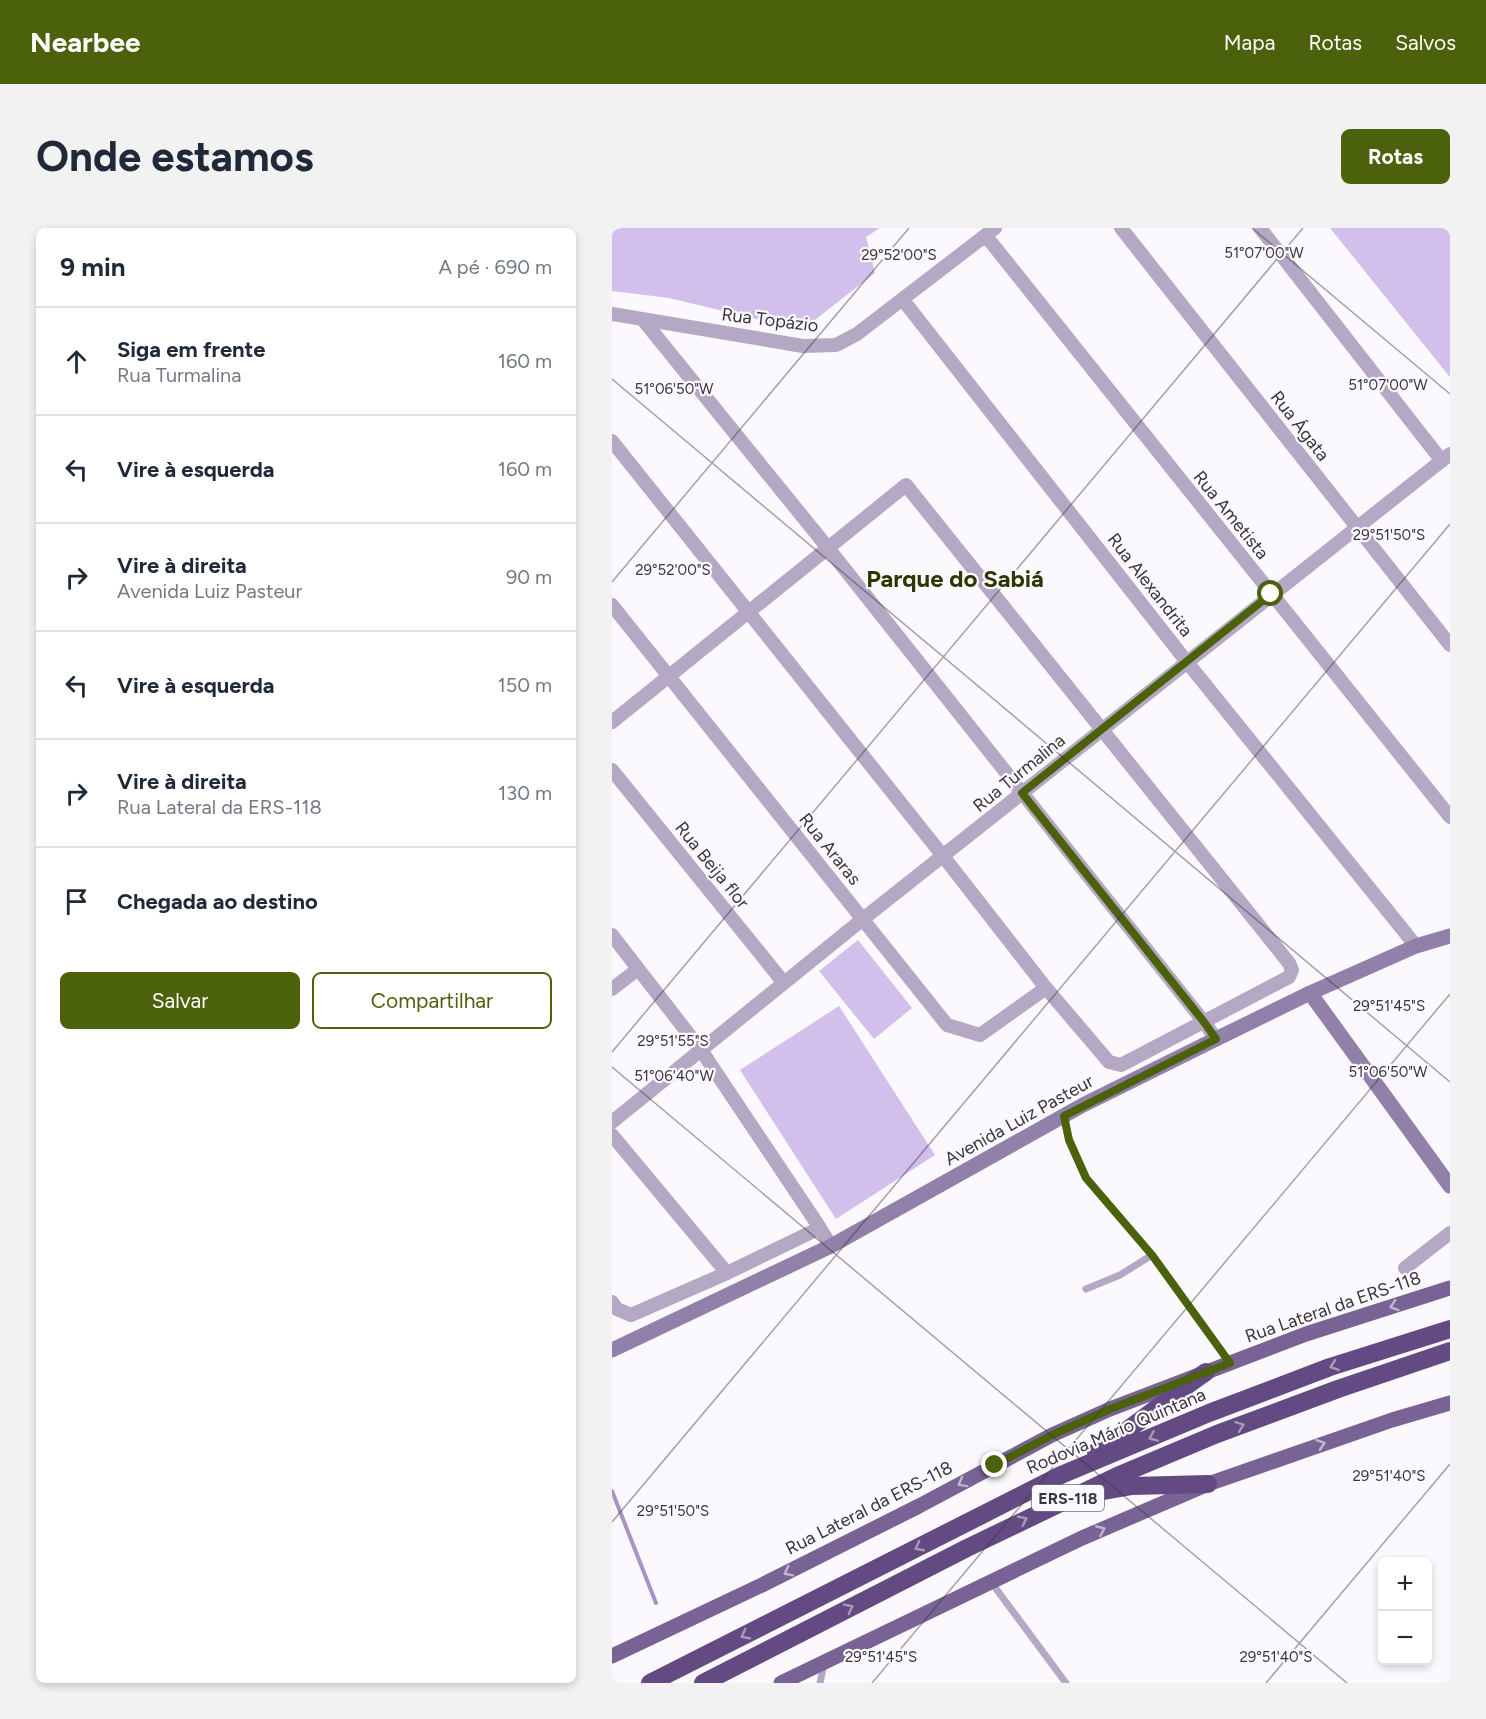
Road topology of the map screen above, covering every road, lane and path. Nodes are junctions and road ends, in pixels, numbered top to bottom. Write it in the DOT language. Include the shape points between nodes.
graph roads {
  1 [pos="1121,228"];
  2 [pos="1260,228"];
  3 [pos="990,232"];
  4 [pos="903,300"];
  5 [pos="612,314"];
  6 [pos="644,321"];
  7 [pos="612,441"];
  8 [pos="1446,458"];
  9 [pos="1357,528"];
  10 [pos="828,548"];
  11 [pos="1271,594"];
  12 [pos="612,605"];
  13 [pos="748,612"];
  14 [pos="1450,645"];
  15 [pos="1187,662"];
  16 [pos="668,677"];
  17 [pos="612,722"];
  18 [pos="1101,730"];
  19 [pos="612,770"];
  20 [pos="1022,793"];
  21 [pos="1450,817"];
  22 [pos="943,856"];
  23 [pos="862,918"];
  24 [pos="612,934"];
  25 [pos="1450,936"];
  26 [pos="1416,946"];
  27 [pos="638,969"];
  28 [pos="784,983"];
  29 [pos="1046,988"];
  30 [pos="612,989"];
  31 [pos="1310,993"];
  32 [pos="1204,1022"];
  33 [pos="1216,1039"];
  34 [pos="701,1050"];
  35 [pos="1064,1116"];
  36 [pos="612,1122"];
  37 [pos="612,1135"];
  38 [pos="1450,1186"];
  39 [pos="820,1228"];
  40 [pos="1450,1233"];
  41 [pos="831,1246"];
  42 [pos="1152,1255"];
  43 [pos="1405,1268"];
  44 [pos="727,1273"];
  45 [pos="1450,1288"];
  46 [pos="1086,1289"];
  47 [pos="612,1302"];
  48 [pos="1450,1329"];
  49 [pos="612,1350"];
  50 [pos="1450,1351"];
  51 [pos="1230,1363"];
  52 [pos="1206,1372"];
  53 [pos="1450,1403"];
  54 [pos="1061,1476"];
  55 [pos="1208,1484"];
  56 [pos="1072,1497"];
  57 [pos="991,1582"];
  58 [pos="612,1656"];
  59 [pos="825,1662"];
  60 [pos="650,1683"];
  61 [pos="703,1683"];
  62 [pos="781,1683"];
  63 [pos="820,1683"];
  64 [pos="1066,1683"];
  1 -- 9 [label="street, Rua Ágata"];
  2 -- 8 [label="street"];
  3 -- 4 [label="street, Rua Topázio"];
  3 -- 11 [label="street, Rua Ametista"];
  4 -- 6 [label="street, Rua Topázio" via="836,345 803,346"];
  4 -- 15 [label="street, Rua Alexandrita"];
  5 -- 6 [label="street, Rua Topázio"];
  6 -- 10 [label="street"];
  7 -- 13 [label="street"];
  8 -- 9 [label="street, Rua Turmalina"];
  9 -- 11 [label="street, Rua Turmalina"];
  9 -- 14 [label="street, Rua Ágata"];
  10 -- 13 [label="street"];
  10 -- 18 [label="street" via="906,485"];
  10 -- 20 [label="street"];
  11 -- 15 [label="street, Rua Turmalina"];
  11 -- 21 [label="street, Rua Ametista"];
  12 -- 16 [label="street, Rua Araras"];
  13 -- 16 [label="street"];
  13 -- 22 [label="street"];
  15 -- 18 [label="street, Rua Turmalina"];
  15 -- 26 [label="street, Rua Alexandrita"];
  16 -- 17 [label="street"];
  16 -- 23 [label="street, Rua Araras"];
  18 -- 20 [label="street, Rua Turmalina"];
  18 -- 32 [label="street" via="1292,970 1289,977"];
  19 -- 28 [label="street, Rua Beija flor"];
  20 -- 22 [label="street, Rua Turmalina"];
  20 -- 32 [label="street"];
  22 -- 23 [label="street, Rua Turmalina"];
  22 -- 29 [label="street"];
  23 -- 28 [label="street, Rua Turmalina"];
  23 -- 29 [label="street, Rua Araras" via="947,1025 980,1035"];
  24 -- 27 [label="street"];
  25 -- 26 [label="main road, Avenida Luiz Pasteur"];
  26 -- 31 [label="main road, Avenida Luiz Pasteur"];
  27 -- 30 [label="street"];
  27 -- 34 [label="street"];
  28 -- 34 [label="street, Rua Turmalina"];
  29 -- 32 [label="street" via="1109,1062 1121,1065"];
  31 -- 33 [label="main road, Avenida Luiz Pasteur"];
  31 -- 38 [label="main road"];
  32 -- 33 [label="street"];
  33 -- 35 [label="main road, Avenida Luiz Pasteur"];
  34 -- 36 [label="street, Rua Turmalina"];
  34 -- 39 [label="street"];
  35 -- 41 [label="main road, Avenida Luiz Pasteur"];
  35 -- 42 [label="lane" via="1069,1140 1086,1178"];
  37 -- 44 [label="street"];
  39 -- 41 [label="street"];
  39 -- 44 [label="street"];
  40 -- 43 [label="street"];
  41 -- 49 [label="main road, Avenida Luiz Pasteur"];
  42 -- 46 [label="lane" via="1120,1275"];
  42 -- 51 [label="lane"];
  44 -- 47 [label="street" via="631,1315"];
  45 -- 51 [label="main road, Rua Lateral da ERS-118, one-way"];
  48 -- 54 [label="highway, Rodovia Mário Quintana / ERS-118, one-way" via="1330,1367"];
  56 -- 50 [label="highway, ERS-118, one-way" via="1217,1434"];
  51 -- 52 [label="main road, Rua Lateral da ERS-118"];
  52 -- 54 [label="highway"];
  52 -- 58 [label="main road, Rua Lateral da ERS-118, one-way" via="1052,1435 772,1580"];
  55 -- 53 [label="main road, one-way" via="1392,1419"];
  54 -- 60 [label="highway, Rodovia Mário Quintana / ERS-118, one-way"];
  55 -- 56 [label="highway" via="1132,1486"];
  57 -- 55 [label="main road, one-way"];
  61 -- 56 [label="highway, ERS-118, one-way"];
  57 -- 59 [label="main road"];
  57 -- 64 [label="lane"];
  59 -- 62 [label="main road"];
  59 -- 63 [label="lane"];
}
